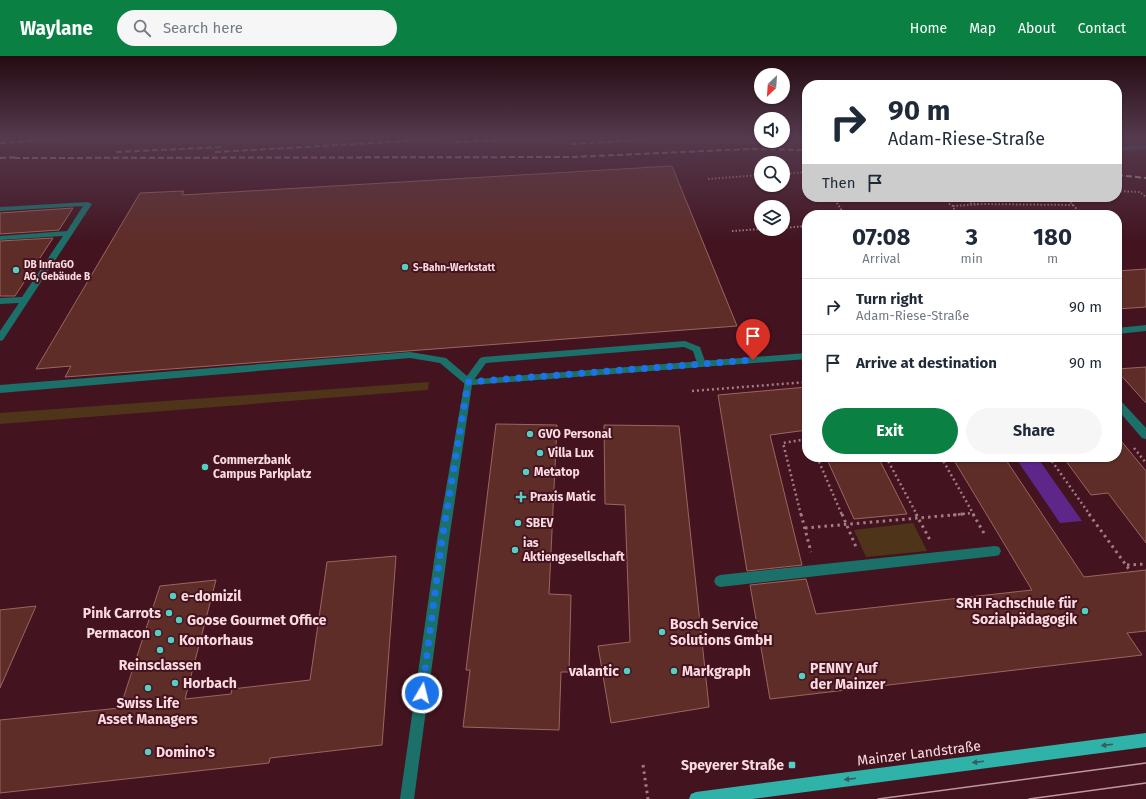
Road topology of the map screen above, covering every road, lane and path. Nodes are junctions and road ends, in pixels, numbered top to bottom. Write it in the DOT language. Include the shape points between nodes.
graph roads {
  1 [pos="754,176"];
  2 [pos="708,179"];
  3 [pos="1122,191"];
  4 [pos="1146,197"];
  5 [pos="948,202"];
  6 [pos="1070,202"];
  7 [pos="970,203"];
  8 [pos="954,204"];
  9 [pos="981,204"];
  10 [pos="1073,205"];
  11 [pos="0,209"];
  12 [pos="955,210"];
  13 [pos="1078,210"];
  14 [pos="802,226"];
  15 [pos="790,227"];
  16 [pos="754,229"];
  17 [pos="732,231"];
  18 [pos="69,233"];
  19 [pos="0,238"];
  20 [pos="25,300"];
  21 [pos="0,301"];
  22 [pos="1146,328"];
  23 [pos="1122,330"];
  24 [pos="0,338"];
  25 [pos="802,356"];
  26 [pos="701,364"];
  27 [pos="468,382"];
  28 [pos="802,382"];
  29 [pos="0,389"];
  30 [pos="692,391"];
  31 [pos="1122,408"];
  32 [pos="1146,435"];
  33 [pos="802,440"];
  34 [pos="819,462"];
  35 [pos="889,462"];
  36 [pos="945,462"];
  37 [pos="1053,462"];
  38 [pos="972,513"];
  39 [pos="918,518"];
  40 [pos="846,524"];
  41 [pos="805,528"];
  42 [pos="995,551"];
  43 [pos="938,556"];
  44 [pos="863,564"];
  45 [pos="1146,564"];
  46 [pos="1126,565"];
  47 [pos="815,570"];
  48 [pos="1131,572"];
  49 [pos="720,581"];
  50 [pos="1146,740"];
  51 [pos="643,765"];
  52 [pos="408,799"];
  53 [pos="648,799"];
  54 [pos="696,799"];
  1 -- 2 [label="path"];
  3 -- 4 [label="path" via="1140,192"];
  5 -- 8 [label="path"];
  6 -- 10 [label="path"];
  7 -- 9 [label="path"];
  8 -- 9 [label="path"];
  8 -- 12 [label="path"];
  9 -- 10 [label="path"];
  10 -- 13 [label="path"];
  11 -- 18 [label="street" via="88,204"];
  14 -- 15 [label="path"];
  16 -- 17 [label="path"];
  18 -- 19 [label="street"];
  18 -- 20 [label="street"];
  20 -- 21 [label="street"];
  20 -- 24 [label="street"];
  22 -- 23 [label="street"];
  25 -- 26 [label="street"];
  26 -- 27 [label="street"];
  26 -- 27 [label="street" via="697,349 685,344 483,360"];
  27 -- 29 [label="street" via="443,360 410,354"];
  27 -- 52 [label="street" via="442,540"];
  28 -- 30 [label="path"];
  31 -- 32 [label="street"];
  33 -- 41 [label="path" via="783,443"];
  34 -- 40 [label="path"];
  35 -- 39 [label="path"];
  36 -- 38 [label="path"];
  37 -- 46 [label="path"];
  38 -- 39 [label="path"];
  38 -- 42 [label="path"];
  39 -- 40 [label="path"];
  39 -- 43 [label="path"];
  40 -- 41 [label="path"];
  40 -- 44 [label="path"];
  41 -- 47 [label="path"];
  42 -- 43 [label="street"];
  43 -- 44 [label="street"];
  44 -- 47 [label="street"];
  45 -- 46 [label="path"];
  46 -- 48 [label="path"];
  47 -- 49 [label="street"];
  50 -- 54 [label="main road, Mainzer Landstraße, one-way"];
  51 -- 53 [label="path"];
}
